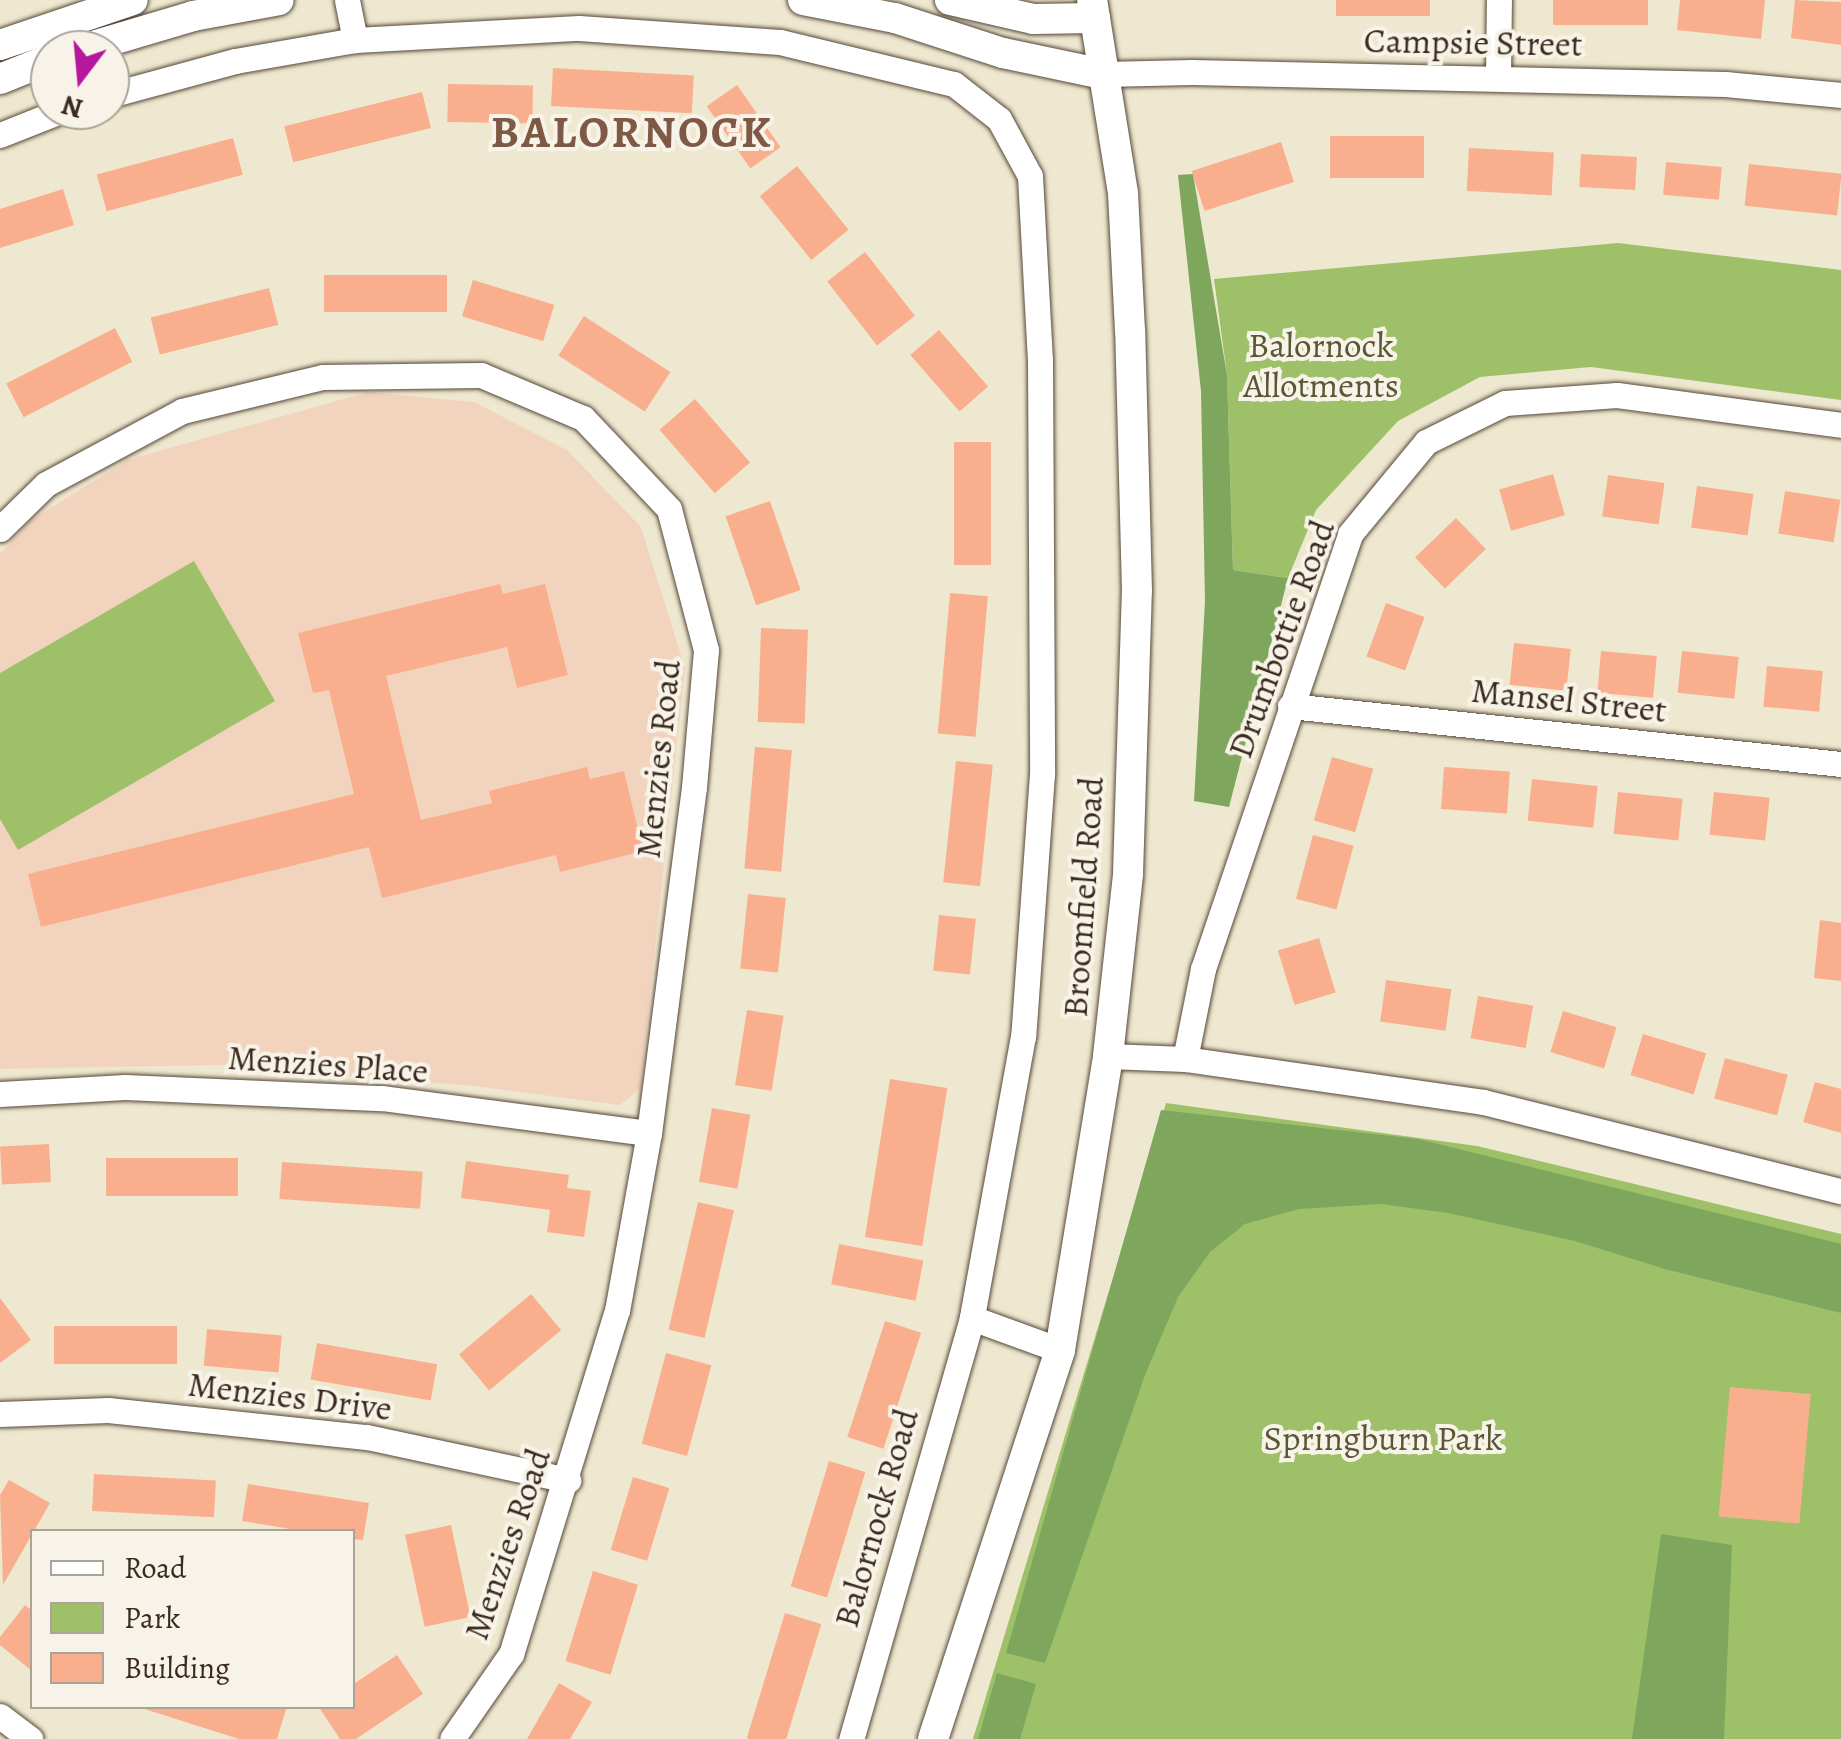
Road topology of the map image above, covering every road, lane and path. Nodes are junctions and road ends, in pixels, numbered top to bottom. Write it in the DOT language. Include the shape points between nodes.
graph roads {
  1 [pos="132,0"];
  2 [pos="279,0"];
  3 [pos="346,0"];
  4 [pos="803,0"];
  5 [pos="950,0"];
  6 [pos="1499,0"];
  7 [pos="1094,9"];
  8 [pos="130,35"];
  9 [pos="354,40"];
  10 [pos="0,45"];
  11 [pos="30,67"];
  12 [pos="1103,74"];
  13 [pos="1498,78"];
  14 [pos="0,79"];
  15 [pos="130,90"];
  16 [pos="1841,95"];
  17 [pos="30,124"];
  18 [pos="0,136"];
  19 [pos="1841,425"];
  20 [pos="0,529"];
  21 [pos="1290,706"];
  22 [pos="1841,764"];
  23 [pos="1023,1036"];
  24 [pos="1108,1056"];
  25 [pos="1185,1059"];
  26 [pos="0,1094"];
  27 [pos="649,1132"];
  28 [pos="1841,1191"];
  29 [pos="972,1318"];
  30 [pos="1060,1350"];
  31 [pos="0,1414"];
  32 [pos="568,1480"];
  33 [pos="0,1716"];
  34 [pos="30,1739"];
  35 [pos="452,1739"];
  36 [pos="852,1739"];
  37 [pos="933,1739"];
  1 -- 10 [label="street"];
  2 -- 8 [label="street"];
  3 -- 9 [label="street"];
  4 -- 12 [label="street"];
  5 -- 7 [label="street" via="1033,19"];
  6 -- 13 [label="street"];
  7 -- 12 [label="street, Broomfield Road"];
  9 -- 15 [label="street" via="234,61"];
  9 -- 23 [label="street, Broomfield Road" via="579,28 780,42 954,84 999,118 1030,176 1040,360 1042,774"];
  11 -- 14 [label="street"];
  12 -- 13 [label="street, Campsie Street"];
  12 -- 24 [label="street, Broomfield Road" via="1123,192 1137,590 1128,874"];
  13 -- 16 [label="street, Campsie Street" via="1725,84"];
  17 -- 18 [label="street"];
  19 -- 21 [label="street, Drumbottie Road" via="1617,395 1505,403 1426,442 1350,534"];
  20 -- 27 [label="street, Menzies Road" via="46,484 182,411 322,377 481,375 583,418 669,509 706,650"];
  21 -- 22 [label="street, Mansel Street"];
  21 -- 25 [label="street, Drumbottie Road" via="1204,969"];
  23 -- 29 [label="street, Balornock Road"];
  24 -- 25 [label="street, Broomfield Road"];
  24 -- 30 [label="street"];
  25 -- 28 [label="street, Broomfield Road" via="1483,1102"];
  26 -- 27 [label="street, Menzies Place" via="125,1087 382,1098"];
  27 -- 32 [label="street, Menzies Road" via="617,1310"];
  29 -- 30 [label="street"];
  29 -- 36 [label="street, Balornock Road"];
  30 -- 37 [label="street"];
  31 -- 32 [label="street, Menzies Drive" via="108,1410 367,1437"];
  32 -- 35 [label="street, Menzies Road" via="511,1654"];
  33 -- 34 [label="street"];
}
